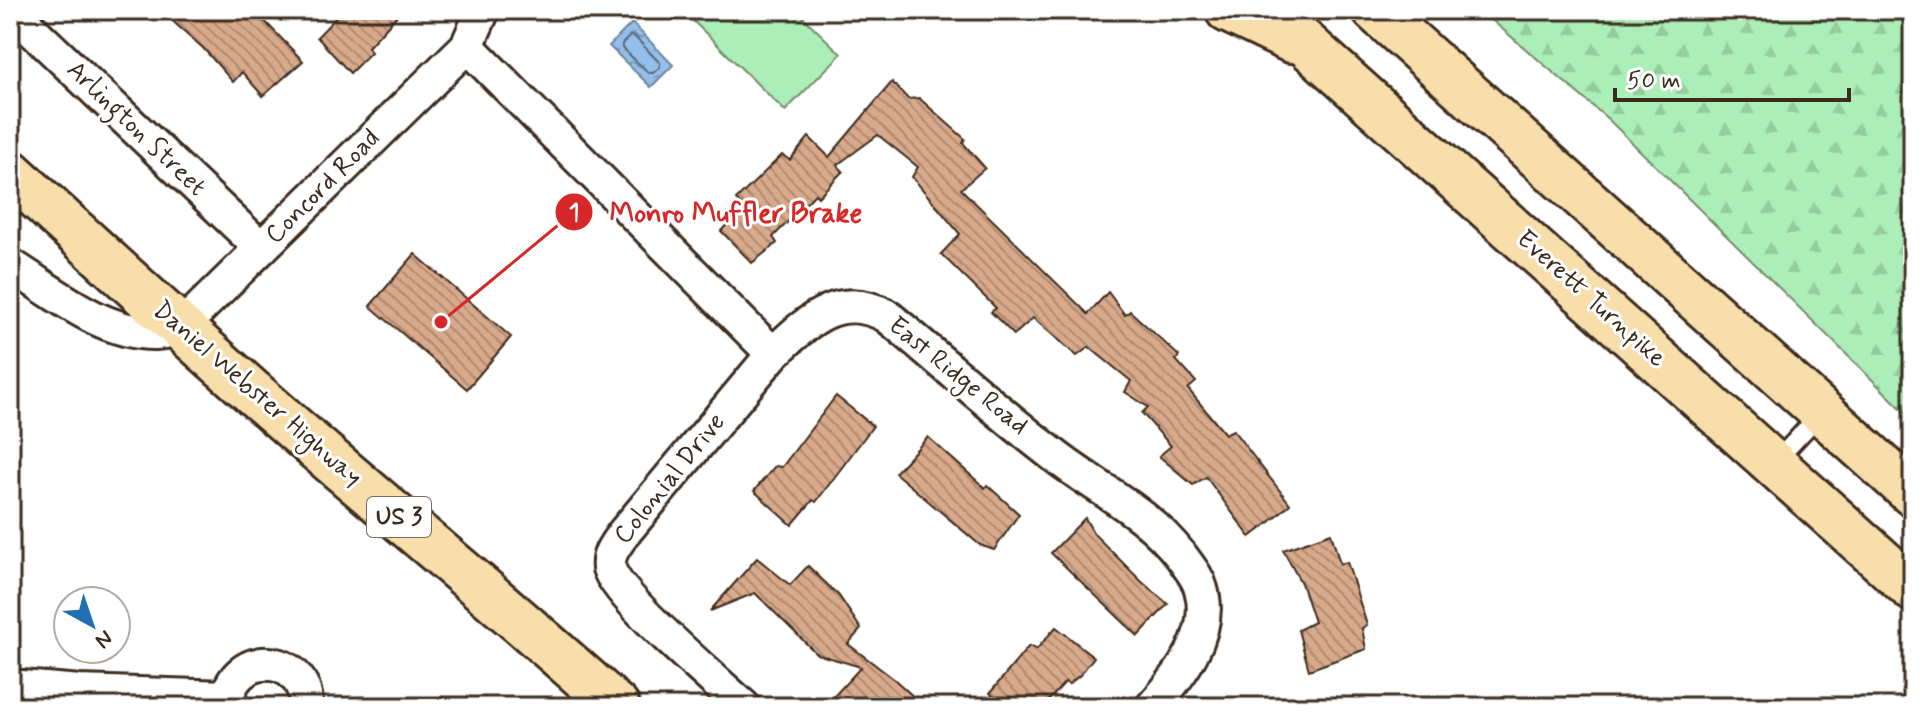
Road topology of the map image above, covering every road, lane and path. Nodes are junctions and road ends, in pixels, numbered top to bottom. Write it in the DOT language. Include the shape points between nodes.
graph roads {
  1 [pos="11,10"];
  2 [pos="483,10"];
  3 [pos="1228,10"];
  4 [pos="1268,10"];
  5 [pos="1375,10"];
  6 [pos="467,46"];
  7 [pos="1311,49"];
  8 [pos="10,172"];
  9 [pos="261,248"];
  10 [pos="10,265"];
  11 [pos="180,328"];
  12 [pos="773,354"];
  13 [pos="1823,411"];
  14 [pos="1775,463"];
  15 [pos="1913,494"];
  16 [pos="1913,589"];
  17 [pos="10,686"];
  18 [pos="227,702"];
  19 [pos="306,707"];
  20 [pos="617,707"];
  21 [pos="744,707"];
  22 [pos="1152,707"];
  1 -- 9 [label="street, Arlington Street"];
  2 -- 6 [label="street"];
  3 -- 7 [label="main road"];
  4 -- 7 [label="main road, Everett Turnpike"];
  5 -- 13 [label="main road"];
  6 -- 9 [label="street, Concord Road"];
  6 -- 12 [label="street"];
  7 -- 14 [label="main road, Everett Turnpike"];
  8 -- 11 [label="main road, Daniel Webster Highway / US 3"];
  9 -- 11 [label="street, Concord Road"];
  10 -- 11 [label="street" via="98,320 157,333"];
  11 -- 20 [label="main road, Daniel Webster Highway / US 3"];
  12 -- 21 [label="street, Colonial Drive" via="623,534 609,558 616,581 638,608"];
  12 -- 22 [label="street, East Ridge Road" via="835,308 871,307 1055,456 1150,521 1196,577 1203,608 1190,659"];
  13 -- 14 [label="lane"];
  13 -- 15 [label="main road"];
  14 -- 16 [label="main road, Everett Turnpike"];
  17 -- 18 [label="street"];
  18 -- 19 [label="street" via="239,675 268,663 296,676"];
}
